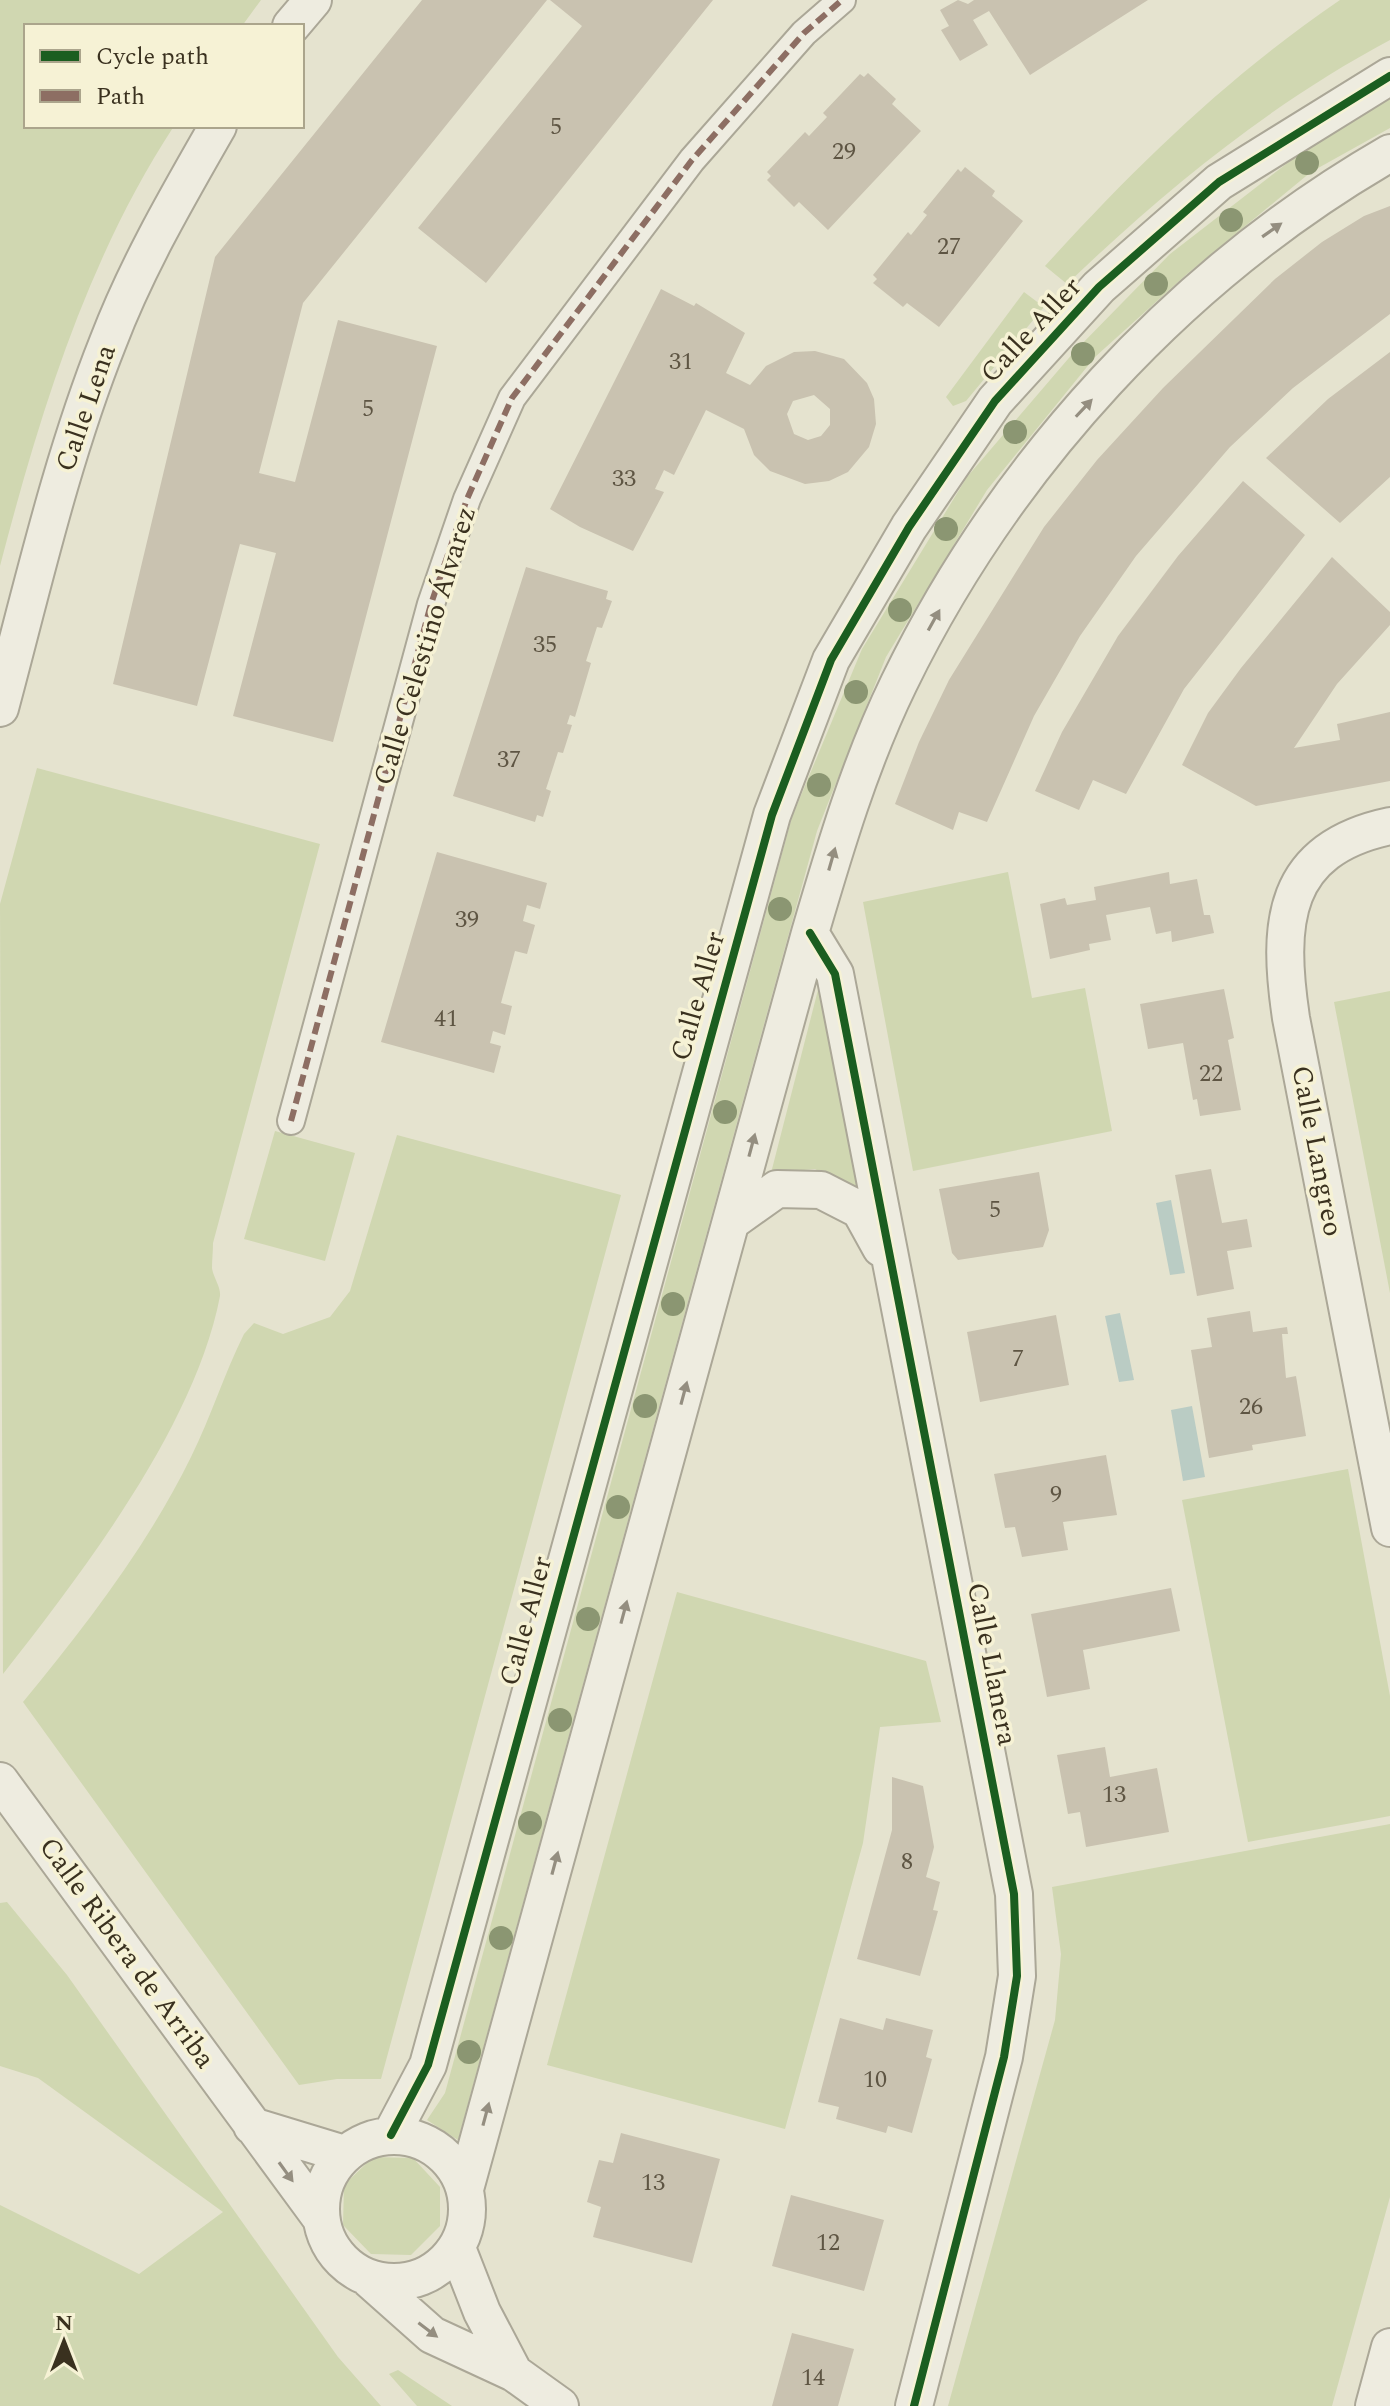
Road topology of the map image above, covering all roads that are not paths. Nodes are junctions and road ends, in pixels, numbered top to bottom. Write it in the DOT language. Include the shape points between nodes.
graph roads {
  1 [pos="313,0"];
  2 [pos="842,0"];
  3 [pos="293,24"];
  4 [pos="1390,76"];
  5 [pos="217,128"];
  6 [pos="1390,153"];
  7 [pos="1373,168"];
  8 [pos="0,708"];
  9 [pos="1390,826"];
  10 [pos="810,933"];
  11 [pos="291,1121"];
  12 [pos="732,1221"];
  13 [pos="892,1267"];
  14 [pos="1390,1528"];
  15 [pos="0,1781"];
  16 [pos="252,2126"];
  17 [pos="391,2135"];
  18 [pos="344,2154"];
  19 [pos="465,2189"];
  20 [pos="320,2217"];
  21 [pos="457,2248"];
  22 [pos="369,2279"];
  23 [pos="1390,2347"];
  24 [pos="514,2373"];
  25 [pos="560,2406"];
  26 [pos="914,2406"];
  27 [pos="1374,2406"];
  1 -- 3 [label="street"];
  2 -- 11 [label="street, Calle Celestino Álvarez" via="804,33 692,160 512,398 467,499 431,604"];
  4 -- 17 [label="street, Calle Aller" via="1219,182 1099,287 995,401 909,527 831,660 772,815 428,2065"];
  5 -- 8 [label="street, Calle Lena" via="149,249 108,340 72,440"];
  6 -- 7 [label="street"];
  10 -- 7 [label="street, one-way" via="844,822 900,682 966,563 1049,446 1202,285 1265,234"];
  9 -- 14 [label="street, Calle Langreo" via="1360,833 1318,861 1294,894 1283,946 1291,1018"];
  12 -- 10 [label="street, one-way"];
  10 -- 13 [label="street, Calle Llanera" via="835,974"];
  12 -- 13 [label="street, Calle Llanera" via="777,1189 821,1190 860,1210"];
  19 -- 12 [label="street, one-way"];
  13 -- 26 [label="street, Calle Llanera" via="1014,1894 1017,1976 1004,2057"];
  15 -- 16 [label="street, Calle Ribera de Arriba"];
  16 -- 18 [label="street"];
  16 -- 20 [label="street, Calle Ribera de Arriba, one-way"];
  17 -- 18 [label="street" via="364,2141"];
  17 -- 19 [label="street" via="435,2148"];
  18 -- 20 [label="street" via="325,2182"];
  19 -- 21 [label="street" via="466,2224"];
  20 -- 22 [label="street" via="327,2242 342,2263"];
  21 -- 22 [label="street" via="421,2278 395,2283"];
  21 -- 24 [label="street"];
  22 -- 24 [label="street, one-way" via="432,2335"];
  23 -- 27 [label="street"];
  24 -- 25 [label="street"];
}
